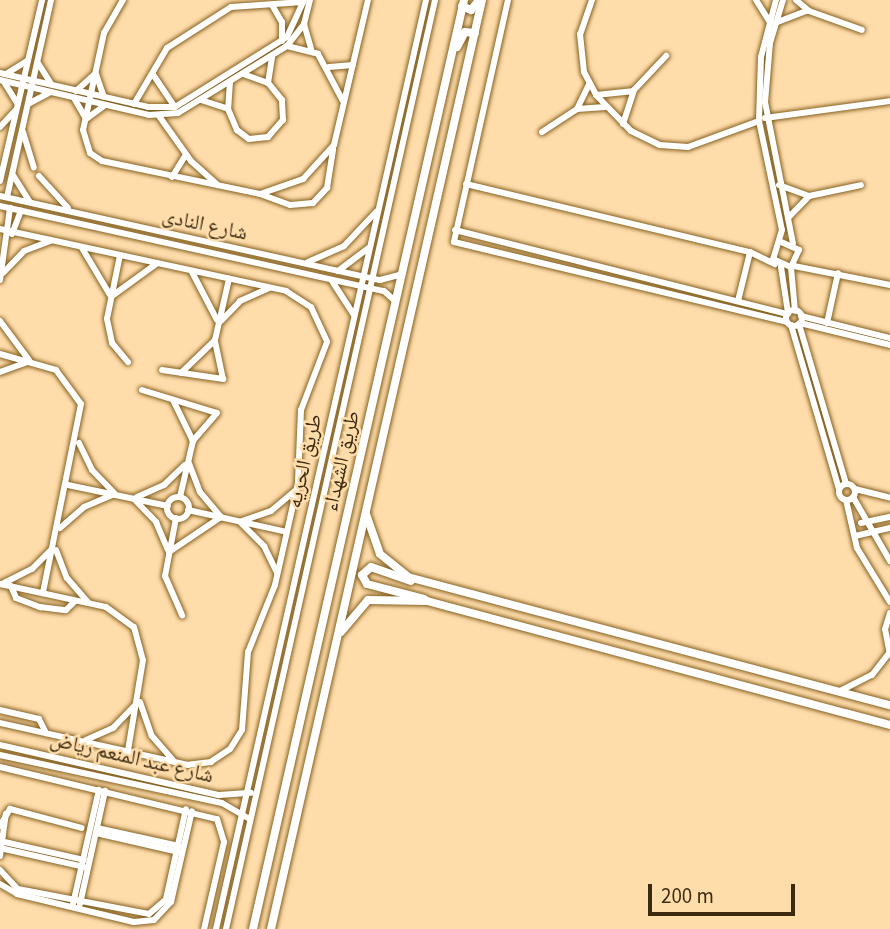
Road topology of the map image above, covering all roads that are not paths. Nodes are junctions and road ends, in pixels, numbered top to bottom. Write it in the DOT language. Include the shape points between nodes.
graph roads {
  1 [pos="42,0"];
  2 [pos="51,0"];
  3 [pos="123,0"];
  4 [pos="368,0"];
  5 [pos="426,0"];
  6 [pos="435,0"];
  7 [pos="480,0"];
  8 [pos="508,0"];
  9 [pos="593,0"];
  10 [pos="755,0"];
  11 [pos="776,0"];
  12 [pos="783,0"];
  13 [pos="796,0"];
  14 [pos="306,1"];
  15 [pos="463,3"];
  16 [pos="272,5"];
  17 [pos="809,11"];
  18 [pos="772,22"];
  19 [pos="304,24"];
  20 [pos="862,30"];
  21 [pos="475,33"];
  22 [pos="284,44"];
  23 [pos="311,49"];
  24 [pos="272,56"];
  25 [pos="666,56"];
  26 [pos="450,57"];
  27 [pos="28,60"];
  28 [pos="37,62"];
  29 [pos="353,65"];
  30 [pos="329,67"];
  31 [pos="96,72"];
  32 [pos="243,74"];
  33 [pos="154,76"];
  34 [pos="2,77"];
  35 [pos="23,82"];
  36 [pos="230,82"];
  37 [pos="268,83"];
  38 [pos="32,84"];
  39 [pos="589,84"];
  40 [pos="51,89"];
  41 [pos="634,90"];
  42 [pos="74,94"];
  43 [pos="596,95"];
  44 [pos="90,98"];
  45 [pos="201,100"];
  46 [pos="105,101"];
  47 [pos="890,101"];
  48 [pos="344,103"];
  49 [pos="28,104"];
  50 [pos="134,104"];
  51 [pos="17,107"];
  52 [pos="605,107"];
  53 [pos="228,109"];
  54 [pos="577,109"];
  55 [pos="176,110"];
  56 [pos="159,116"];
  57 [pos="86,119"];
  58 [pos="762,120"];
  59 [pos="623,124"];
  60 [pos="0,127"];
  61 [pos="22,128"];
  62 [pos="542,132"];
  63 [pos="175,134"];
  64 [pos="334,145"];
  65 [pos="186,155"];
  66 [pos="34,167"];
  67 [pos="1,172"];
  68 [pos="12,174"];
  69 [pos="39,176"];
  70 [pos="172,177"];
  71 [pos="0,181"];
  72 [pos="466,184"];
  73 [pos="778,185"];
  74 [pos="861,185"];
  75 [pos="222,188"];
  76 [pos="260,194"];
  77 [pos="809,196"];
  78 [pos="4,197"];
  79 [pos="30,203"];
  80 [pos="380,204"];
  81 [pos="0,206"];
  82 [pos="10,208"];
  83 [pos="21,211"];
  84 [pos="72,211"];
  85 [pos="788,218"];
  86 [pos="116,222"];
  87 [pos="130,225"];
  88 [pos="0,229"];
  89 [pos="455,230"];
  90 [pos="11,232"];
  91 [pos="114,232"];
  92 [pos="128,235"];
  93 [pos="52,241"];
  94 [pos="782,242"];
  95 [pos="795,245"];
  96 [pos="80,247"];
  97 [pos="370,247"];
  98 [pos="774,247"];
  99 [pos="750,252"];
  100 [pos="120,255"];
  101 [pos="303,263"];
  102 [pos="159,264"];
  103 [pos="813,265"];
  104 [pos="779,266"];
  105 [pos="792,266"];
  106 [pos="190,270"];
  107 [pos="338,271"];
  108 [pos="838,273"];
  109 [pos="402,274"];
  110 [pos="363,276"];
  111 [pos="0,278"];
  112 [pos="229,279"];
  113 [pos="372,279"];
  114 [pos="331,280"];
  115 [pos="890,285"];
  116 [pos="361,286"];
  117 [pos="270,288"];
  118 [pos="370,288"];
  119 [pos="110,297"];
  120 [pos="395,301"];
  121 [pos="738,301"];
  122 [pos="354,317"];
  123 [pos="794,319"];
  124 [pos="0,321"];
  125 [pos="827,323"];
  126 [pos="218,325"];
  127 [pos="890,338"];
  128 [pos="215,340"];
  129 [pos="890,345"];
  130 [pos="0,354"];
  131 [pos="30,361"];
  132 [pos="128,362"];
  133 [pos="162,370"];
  134 [pos="0,372"];
  135 [pos="181,373"];
  136 [pos="142,390"];
  137 [pos="172,398"];
  138 [pos="78,439"];
  139 [pos="193,440"];
  140 [pos="188,461"];
  141 [pos="846,484"];
  142 [pos="68,485"];
  143 [pos="839,489"];
  144 [pos="296,490"];
  145 [pos="854,493"];
  146 [pos="115,495"];
  147 [pos="180,497"];
  148 [pos="132,498"];
  149 [pos="890,498"];
  150 [pos="846,500"];
  151 [pos="168,506"];
  152 [pos="365,509"];
  153 [pos="188,510"];
  154 [pos="221,517"];
  155 [pos="890,517"];
  156 [pos="176,518"];
  157 [pos="240,522"];
  158 [pos="863,523"];
  159 [pos="853,524"];
  160 [pos="888,528"];
  161 [pos="59,529"];
  162 [pos="287,532"];
  163 [pos="872,532"];
  164 [pos="855,536"];
  165 [pos="881,543"];
  166 [pos="55,544"];
  167 [pos="169,552"];
  168 [pos="890,561"];
  169 [pos="278,575"];
  170 [pos="417,580"];
  171 [pos="1,584"];
  172 [pos="11,586"];
  173 [pos="44,593"];
  174 [pos="75,601"];
  175 [pos="427,601"];
  176 [pos="890,601"];
  177 [pos="91,604"];
  178 [pos="890,613"];
  179 [pos="182,615"];
  180 [pos="337,637"];
  181 [pos="890,654"];
  182 [pos="840,691"];
  183 [pos="139,700"];
  184 [pos="890,705"];
  185 [pos="0,710"];
  186 [pos="0,723"];
  187 [pos="890,725"];
  188 [pos="46,733"];
  189 [pos="84,741"];
  190 [pos="0,745"];
  191 [pos="128,751"];
  192 [pos="0,755"];
  193 [pos="175,761"];
  194 [pos="0,767"];
  195 [pos="102,790"];
  196 [pos="247,793"];
  197 [pos="256,794"];
  198 [pos="189,810"];
  199 [pos="6,813"];
  200 [pos="242,816"];
  201 [pos="250,819"];
  202 [pos="0,826"];
  203 [pos="82,828"];
  204 [pos="97,831"];
  205 [pos="1,847"];
  206 [pos="180,850"];
  207 [pos="86,864"];
  208 [pos="0,870"];
  209 [pos="0,884"];
  210 [pos="76,905"];
  211 [pos="271,926"];
  212 [pos="204,929"];
  213 [pos="216,929"];
  214 [pos="226,929"];
  215 [pos="253,929"];
  1 -- 27 [label="street"];
  2 -- 28 [label="street"];
  3 -- 31 [label="street" via="107,20"];
  4 -- 29 [label="street"];
  5 -- 80 [label="street, طريق الحريه"];
  6 -- 113 [label="street, طريق الحريه"];
  7 -- 15 [label="main road" via="471,10"];
  7 -- 21 [label="main road, طريق الشهداء"];
  8 -- 72 [label="street"];
  9 -- 39 [label="street" via="580,47"];
  10 -- 18 [label="street"];
  11 -- 18 [label="street"];
  12 -- 18 [label="street"];
  13 -- 17 [label="street"];
  14 -- 16 [label="street"];
  14 -- 19 [label="street"];
  14 -- 22 [label="street"];
  15 -- 26 [label="main road, طريق الشهداء"];
  16 -- 22 [label="street" via="282,22"];
  16 -- 33 [label="street" via="247,1 231,7 167,48"];
  17 -- 18 [label="street"];
  17 -- 20 [label="street"];
  18 -- 58 [label="street"];
  19 -- 22 [label="street"];
  19 -- 23 [label="street"];
  21 -- 26 [label="main road" via="463,33"];
  21 -- 152 [label="main road, طريق الشهداء"];
  22 -- 23 [label="street"];
  22 -- 24 [label="street"];
  22 -- 55 [label="street"];
  23 -- 30 [label="street"];
  24 -- 32 [label="street"];
  24 -- 37 [label="street"];
  25 -- 41 [label="street"];
  26 -- 109 [label="main road, طريق الشهداء"];
  27 -- 34 [label="street"];
  27 -- 35 [label="street"];
  28 -- 38 [label="street"];
  28 -- 40 [label="street"];
  29 -- 30 [label="street"];
  29 -- 48 [label="street"];
  30 -- 48 [label="street"];
  31 -- 42 [label="street"];
  31 -- 44 [label="street"];
  31 -- 46 [label="street"];
  32 -- 36 [label="street"];
  32 -- 37 [label="street"];
  33 -- 50 [label="street"];
  33 -- 55 [label="street"];
  34 -- 35 [label="street"];
  34 -- 51 [label="street"];
  35 -- 38 [label="street"];
  35 -- 51 [label="street"];
  36 -- 45 [label="street"];
  36 -- 53 [label="street"];
  37 -- 53 [label="street" via="284,108 275,133 249,139 237,130"];
  38 -- 40 [label="street"];
  38 -- 49 [label="street"];
  39 -- 43 [label="street"];
  39 -- 54 [label="street"];
  40 -- 42 [label="street"];
  40 -- 49 [label="street"];
  41 -- 43 [label="street"];
  41 -- 59 [label="street"];
  42 -- 44 [label="street"];
  42 -- 57 [label="street"];
  43 -- 52 [label="street"];
  44 -- 46 [label="street"];
  44 -- 57 [label="street"];
  45 -- 53 [label="street"];
  45 -- 55 [label="street"];
  46 -- 50 [label="street"];
  46 -- 56 [label="street"];
  46 -- 57 [label="street"];
  47 -- 58 [label="street"];
  48 -- 64 [label="street"];
  49 -- 61 [label="street"];
  50 -- 55 [label="street"];
  51 -- 60 [label="street"];
  51 -- 67 [label="street"];
  52 -- 54 [label="street"];
  52 -- 59 [label="street"];
  54 -- 62 [label="street"];
  55 -- 56 [label="street"];
  55 -- 63 [label="street"];
  56 -- 63 [label="street"];
  57 -- 70 [label="street" via="84,142 94,157"];
  58 -- 59 [label="street" via="678,148 650,141"];
  58 -- 73 [label="street"];
  58 -- 94 [label="street"];
  61 -- 66 [label="street"];
  61 -- 68 [label="street"];
  63 -- 65 [label="street"];
  64 -- 76 [label="street" via="303,179"];
  64 -- 76 [label="street" via="327,188 313,203 290,205"];
  65 -- 70 [label="street"];
  65 -- 75 [label="street"];
  67 -- 71 [label="street"];
  68 -- 78 [label="street"];
  68 -- 79 [label="street"];
  69 -- 84 [label="street"];
  70 -- 75 [label="street"];
  72 -- 89 [label="street"];
  72 -- 99 [label="street"];
  73 -- 77 [label="street"];
  73 -- 85 [label="street"];
  74 -- 77 [label="street"];
  75 -- 76 [label="street"];
  77 -- 85 [label="street"];
  78 -- 79 [label="street, شارع النادى"];
  79 -- 84 [label="street, شارع النادى"];
  80 -- 97 [label="street, طريق الحريه"];
  80 -- 101 [label="street" via="344,246"];
  81 -- 82 [label="street, شارع النادى"];
  82 -- 83 [label="street, شارع النادى"];
  82 -- 90 [label="street"];
  83 -- 90 [label="street"];
  83 -- 91 [label="street, شارع النادى"];
  84 -- 86 [label="street, شارع النادى"];
  85 -- 95 [label="street"];
  86 -- 87 [label="street, شارع النادى"];
  86 -- 91 [label="street"];
  87 -- 92 [label="street"];
  87 -- 101 [label="street, شارع النادى"];
  88 -- 90 [label="street"];
  89 -- 121 [label="street"];
  89 -- 123 [label="street" via="455,243"];
  90 -- 93 [label="street"];
  90 -- 111 [label="street"];
  91 -- 92 [label="street, شارع النادى"];
  92 -- 114 [label="street, شارع النادى"];
  93 -- 96 [label="street"];
  93 -- 111 [label="street" via="24,251"];
  94 -- 95 [label="street"];
  94 -- 98 [label="street"];
  95 -- 103 [label="street"];
  95 -- 105 [label="street"];
  96 -- 100 [label="street"];
  96 -- 119 [label="street" via="100,269"];
  97 -- 107 [label="street"];
  97 -- 110 [label="street, طريق الحريه"];
  98 -- 99 [label="street"];
  98 -- 104 [label="street"];
  99 -- 104 [label="street"];
  99 -- 121 [label="street"];
  100 -- 102 [label="street"];
  100 -- 119 [label="street"];
  101 -- 107 [label="street, شارع النادى"];
  102 -- 106 [label="street"];
  102 -- 119 [label="street"];
  103 -- 105 [label="street"];
  103 -- 108 [label="street"];
  104 -- 105 [label="street"];
  104 -- 123 [label="street"];
  105 -- 123 [label="street"];
  106 -- 112 [label="street"];
  106 -- 126 [label="street" via="210,295"];
  107 -- 110 [label="street, شارع النادى"];
  108 -- 115 [label="street"];
  108 -- 125 [label="street"];
  109 -- 113 [label="street, شارع النادى"];
  109 -- 120 [label="main road, طريق الشهداء"];
  110 -- 113 [label="street, شارع النادى"];
  110 -- 116 [label="street, طريق الحريه"];
  112 -- 117 [label="street"];
  112 -- 126 [label="street"];
  113 -- 118 [label="street, طريق الحريه"];
  114 -- 116 [label="street, شارع النادى"];
  114 -- 122 [label="street" via="347,296"];
  116 -- 118 [label="street, شارع النادى"];
  116 -- 122 [label="street, طريق الحريه"];
  117 -- 126 [label="street" via="240,301"];
  117 -- 144 [label="street" via="311,307 327,342 299,421"];
  118 -- 120 [label="street, شارع النادى"];
  118 -- 197 [label="street, طريق الحريه"];
  119 -- 132 [label="street" via="109,335"];
  120 -- 215 [label="main road, طريق الشهداء"];
  121 -- 123 [label="street"];
  122 -- 196 [label="street, طريق الحريه"];
  123 -- 125 [label="street"];
  123 -- 129 [label="street"];
  123 -- 141 [label="street"];
  123 -- 143 [label="street"];
  124 -- 131 [label="street"];
  125 -- 127 [label="street"];
  126 -- 128 [label="street"];
  128 -- 135 [label="street"];
  128 -- 135 [label="street" via="223,379"];
  130 -- 131 [label="street"];
  131 -- 134 [label="street"];
  131 -- 138 [label="street" via="56,370 74,387 82,411"];
  133 -- 135 [label="street"];
  136 -- 137 [label="street"];
  137 -- 139 [label="street"];
  137 -- 139 [label="street" via="217,412"];
  138 -- 142 [label="street"];
  138 -- 146 [label="street" via="92,470"];
  139 -- 140 [label="street"];
  140 -- 147 [label="street"];
  140 -- 148 [label="street" via="164,485"];
  140 -- 154 [label="street" via="200,492"];
  141 -- 143 [label="street"];
  141 -- 145 [label="street"];
  142 -- 146 [label="street"];
  142 -- 161 [label="street"];
  143 -- 150 [label="street"];
  144 -- 157 [label="street" via="271,511"];
  144 -- 162 [label="street"];
  145 -- 149 [label="street"];
  145 -- 150 [label="street"];
  145 -- 158 [label="street"];
  146 -- 148 [label="street"];
  146 -- 161 [label="street" via="84,507"];
  147 -- 151 [label="street"];
  147 -- 153 [label="street"];
  148 -- 151 [label="street"];
  148 -- 167 [label="street" via="156,522"];
  150 -- 159 [label="street"];
  151 -- 156 [label="street"];
  152 -- 170 [label="main road" via="380,554"];
  152 -- 180 [label="main road, طريق الشهداء"];
  153 -- 154 [label="street"];
  153 -- 156 [label="street"];
  154 -- 157 [label="street"];
  154 -- 167 [label="street"];
  155 -- 158 [label="street"];
  156 -- 167 [label="street"];
  157 -- 162 [label="street"];
  157 -- 169 [label="street" via="264,545"];
  158 -- 159 [label="street"];
  158 -- 163 [label="street"];
  159 -- 164 [label="street"];
  160 -- 163 [label="street"];
  160 -- 165 [label="street"];
  161 -- 166 [label="street"];
  162 -- 169 [label="street"];
  163 -- 164 [label="street"];
  163 -- 165 [label="street"];
  164 -- 176 [label="street"];
  165 -- 168 [label="street"];
  166 -- 171 [label="street" via="32,569"];
  166 -- 173 [label="street"];
  166 -- 177 [label="street" via="67,578"];
  167 -- 179 [label="street" via="167,590"];
  169 -- 193 [label="street" via="248,652 237,740 211,762"];
  170 -- 175 [label="main road" via="371,566 362,575 367,584 406,590"];
  170 -- 182 [label="main road"];
  171 -- 172 [label="street"];
  172 -- 173 [label="street"];
  172 -- 174 [label="street" via="16,598 40,607 66,610"];
  173 -- 174 [label="street"];
  174 -- 177 [label="street"];
  175 -- 180 [label="main road" via="368,600"];
  175 -- 187 [label="main road"];
  177 -- 183 [label="street" via="121,615 138,635"];
  178 -- 181 [label="street"];
  180 -- 211 [label="main road, طريق الشهداء"];
  181 -- 182 [label="street" via="868,679"];
  182 -- 184 [label="main road"];
  183 -- 189 [label="street" via="113,728"];
  183 -- 191 [label="street"];
  183 -- 193 [label="street" via="148,730"];
  185 -- 188 [label="street" via="39,719"];
  186 -- 188 [label="street"];
  188 -- 189 [label="street"];
  189 -- 191 [label="street"];
  190 -- 196 [label="street, شارع عبد المنعم رياض" via="219,795"];
  191 -- 193 [label="street"];
  192 -- 200 [label="street, شارع عبد المنعم رياض" via="222,803"];
  194 -- 195 [label="street"];
  195 -- 198 [label="street"];
  195 -- 204 [label="street"];
  195 -- 207 [label="street"];
  196 -- 197 [label="street, شارع عبد المنعم رياض"];
  196 -- 200 [label="street, طريق الحريه"];
  197 -- 201 [label="street, طريق الحريه"];
  198 -- 206 [label="street"];
  198 -- 212 [label="street" via="213,816 224,832"];
  199 -- 202 [label="street"];
  199 -- 203 [label="street"];
  199 -- 205 [label="street"];
  200 -- 201 [label="street, شارع عبد المنعم رياض"];
  200 -- 213 [label="street, طريق الحريه"];
  201 -- 214 [label="street, طريق الحريه"];
  204 -- 206 [label="street"];
  204 -- 207 [label="street"];
  205 -- 207 [label="street"];
  206 -- 210 [label="street" via="166,899 153,912 135,915"];
  207 -- 210 [label="street"];
  208 -- 210 [label="street" via="14,887"];
  209 -- 210 [label="street" via="17,894"];
}
